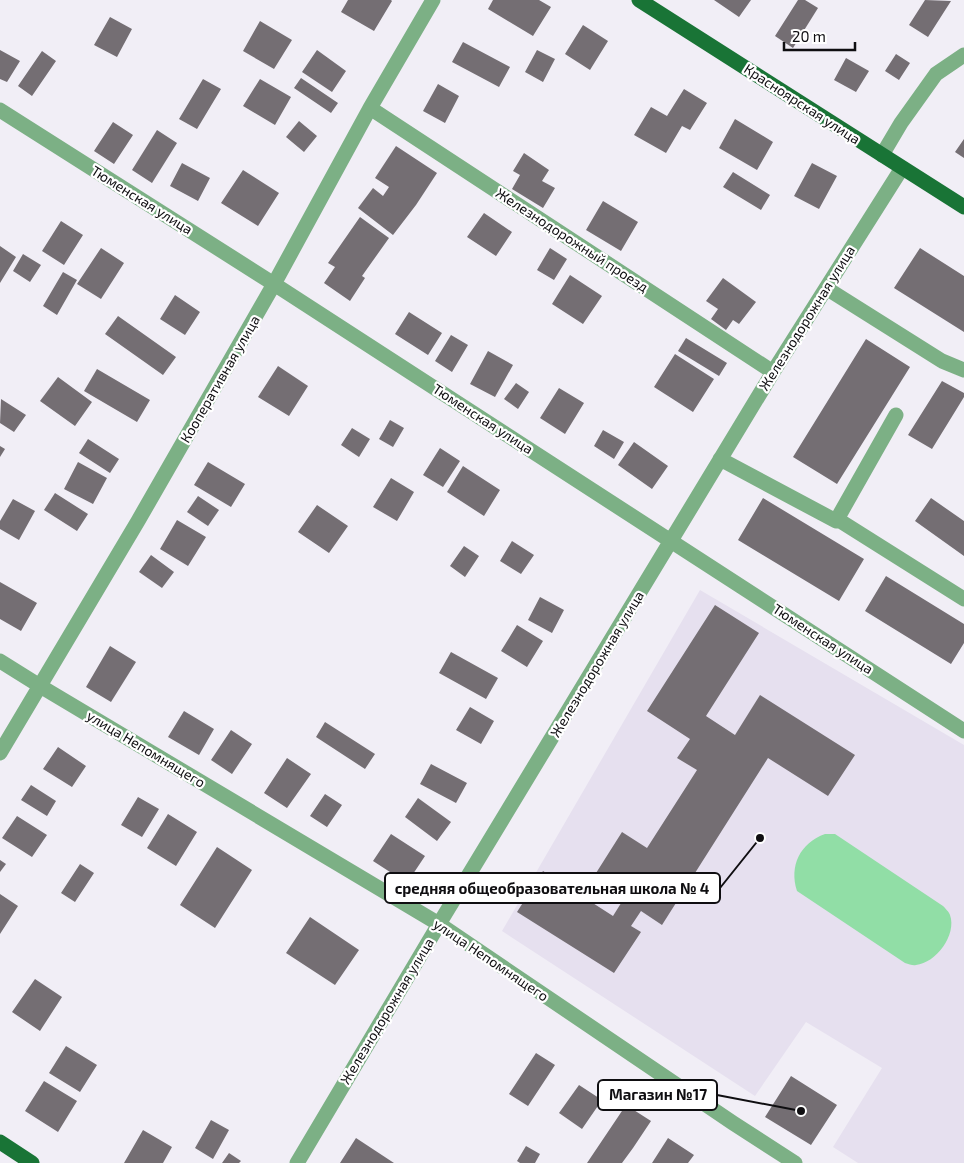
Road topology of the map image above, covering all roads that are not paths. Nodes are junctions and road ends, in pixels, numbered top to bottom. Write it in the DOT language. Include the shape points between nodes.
graph roads {
  1 [pos="432,0"];
  2 [pos="639,0"];
  3 [pos="964,55"];
  4 [pos="370,108"];
  5 [pos="0,110"];
  6 [pos="882,156"];
  7 [pos="902,168"];
  8 [pos="964,207"];
  9 [pos="274,284"];
  10 [pos="826,288"];
  11 [pos="964,370"];
  12 [pos="773,372"];
  13 [pos="896,415"];
  14 [pos="720,459"];
  15 [pos="837,519"];
  16 [pos="671,540"];
  17 [pos="964,598"];
  18 [pos="0,661"];
  19 [pos="40,686"];
  20 [pos="964,730"];
  21 [pos="0,754"];
  22 [pos="439,924"];
  23 [pos="0,1142"];
  24 [pos="32,1163"];
  25 [pos="297,1163"];
  26 [pos="795,1163"];
  1 -- 4 [label="street, Кооперативная улица"];
  2 -- 6 [label="main road, Красноярская улица"];
  3 -- 6 [label="street" via="936,74 901,122"];
  4 -- 9 [label="street, Кооперативная улица"];
  4 -- 12 [label="street, Железнодорожный проезд"];
  5 -- 9 [label="street, Тюменская улица"];
  6 -- 7 [label="main road, Красноярская улица"];
  7 -- 8 [label="main road, Красноярская улица"];
  7 -- 10 [label="street, Железнодорожная улица"];
  9 -- 16 [label="street, Тюменская улица"];
  9 -- 19 [label="street, Кооперативная улица"];
  10 -- 11 [label="street" via="942,360"];
  10 -- 12 [label="street, Железнодорожная улица"];
  12 -- 14 [label="street, Железнодорожная улица"];
  13 -- 15 [label="street"];
  14 -- 15 [label="street"];
  14 -- 16 [label="street, Железнодорожная улица"];
  15 -- 17 [label="street"];
  16 -- 20 [label="street, Тюменская улица"];
  16 -- 22 [label="street, Железнодорожная улица"];
  18 -- 19 [label="street, улица Непомнящего"];
  19 -- 21 [label="street, Кооперативная улица"];
  19 -- 22 [label="street, улица Непомнящего"];
  22 -- 25 [label="street, Железнодорожная улица"];
  22 -- 26 [label="street, улица Непомнящего"];
  23 -- 24 [label="main road"];
}
